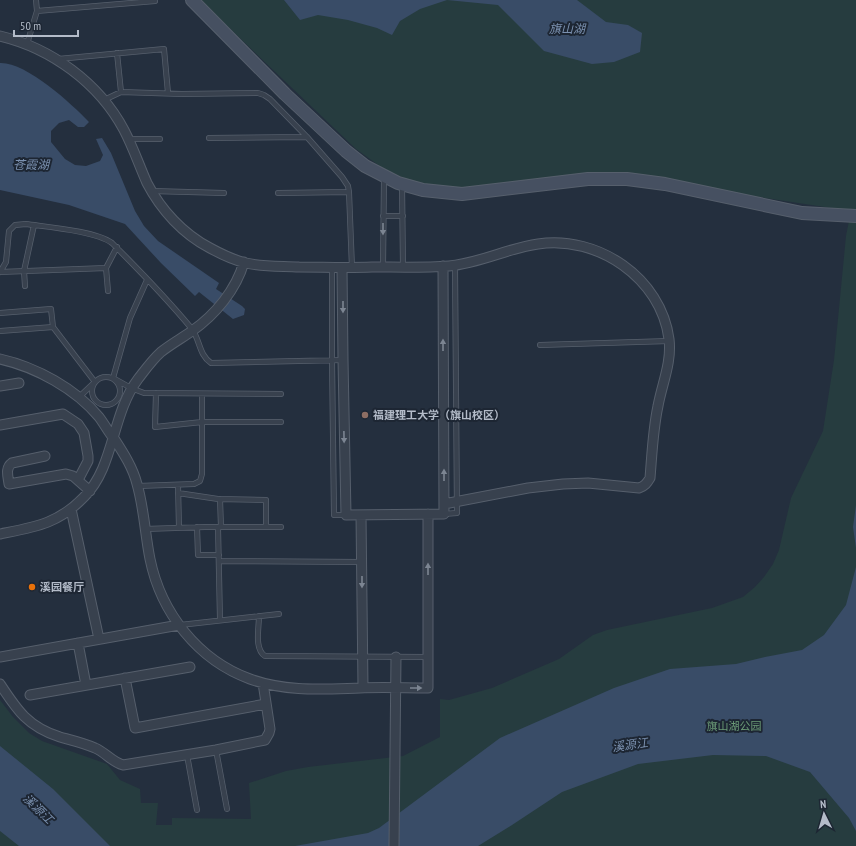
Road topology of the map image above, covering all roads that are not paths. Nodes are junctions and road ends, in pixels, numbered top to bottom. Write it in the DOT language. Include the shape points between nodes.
graph roads {
  1 [pos="36,0"];
  2 [pos="192,0"];
  3 [pos="155,1"];
  4 [pos="37,11"];
  5 [pos="0,36"];
  6 [pos="27,44"];
  7 [pos="117,53"];
  8 [pos="56,60"];
  9 [pos="121,92"];
  10 [pos="168,93"];
  11 [pos="104,100"];
  12 [pos="307,137"];
  13 [pos="209,138"];
  14 [pos="129,139"];
  15 [pos="160,139"];
  16 [pos="384,176"];
  17 [pos="402,184"];
  18 [pos="152,191"];
  19 [pos="224,192"];
  20 [pos="278,192"];
  21 [pos="349,192"];
  22 [pos="383,216"];
  23 [pos="403,216"];
  24 [pos="856,216"];
  25 [pos="34,225"];
  26 [pos="116,247"];
  27 [pos="244,262"];
  28 [pos="455,265"];
  29 [pos="443,266"];
  30 [pos="383,267"];
  31 [pos="404,267"];
  32 [pos="106,268"];
  33 [pos="332,268"];
  34 [pos="347,268"];
  35 [pos="24,271"];
  36 [pos="0,272"];
  37 [pos="147,280"];
  38 [pos="25,286"];
  39 [pos="108,291"];
  40 [pos="0,313"];
  41 [pos="53,327"];
  42 [pos="193,330"];
  43 [pos="0,331"];
  44 [pos="669,341"];
  45 [pos="540,346"];
  46 [pos="0,359"];
  47 [pos="332,360"];
  48 [pos="342,360"];
  49 [pos="113,378"];
  50 [pos="95,382"];
  51 [pos="19,383"];
  52 [pos="0,386"];
  53 [pos="131,388"];
  54 [pos="156,392"];
  55 [pos="202,394"];
  56 [pos="281,394"];
  57 [pos="78,398"];
  58 [pos="202,422"];
  59 [pos="281,422"];
  60 [pos="0,425"];
  61 [pos="112,437"];
  62 [pos="45,456"];
  63 [pos="78,480"];
  64 [pos="178,485"];
  65 [pos="138,486"];
  66 [pos="90,491"];
  67 [pos="178,493"];
  68 [pos="220,499"];
  69 [pos="457,501"];
  70 [pos="444,504"];
  71 [pos="70,509"];
  72 [pos="428,514"];
  73 [pos="444,514"];
  74 [pos="346,515"];
  75 [pos="361,515"];
  76 [pos="198,527"];
  77 [pos="219,527"];
  78 [pos="266,527"];
  79 [pos="281,527"];
  80 [pos="179,528"];
  81 [pos="145,529"];
  82 [pos="0,534"];
  83 [pos="219,555"];
  84 [pos="219,561"];
  85 [pos="362,562"];
  86 [pos="279,614"];
  87 [pos="259,616"];
  88 [pos="220,620"];
  89 [pos="179,625"];
  90 [pos="100,639"];
  91 [pos="78,643"];
  92 [pos="0,657"];
  93 [pos="362,657"];
  94 [pos="396,658"];
  95 [pos="427,658"];
  96 [pos="190,667"];
  97 [pos="125,678"];
  98 [pos="263,683"];
  99 [pos="0,684"];
  100 [pos="86,685"];
  101 [pos="363,688"];
  102 [pos="396,688"];
  103 [pos="30,695"];
  104 [pos="266,704"];
  105 [pos="216,750"];
  106 [pos="187,755"];
  107 [pos="227,808"];
  108 [pos="197,810"];
  109 [pos="394,846"];
  1 -- 4 [label="lane"];
  2 -- 16 [label="street" via="285,94 346,151 365,166"];
  3 -- 4 [label="lane"];
  4 -- 6 [label="lane"];
  5 -- 6 [label="street"];
  6 -- 8 [label="street"];
  7 -- 8 [label="lane"];
  7 -- 9 [label="lane"];
  7 -- 10 [label="lane" via="164,49"];
  8 -- 11 [label="street" via="89,84"];
  9 -- 10 [label="lane"];
  9 -- 11 [label="lane"];
  10 -- 12 [label="lane" via="261,93"];
  11 -- 14 [label="street"];
  12 -- 13 [label="lane"];
  12 -- 21 [label="lane" via="342,177"];
  14 -- 15 [label="lane"];
  14 -- 18 [label="street"];
  16 -- 17 [label="street"];
  16 -- 22 [label="lane"];
  17 -- 23 [label="lane"];
  17 -- 24 [label="street" via="423,190 462,194 588,179 627,179 665,184 802,213"];
  18 -- 19 [label="lane"];
  18 -- 27 [label="street" via="173,220 188,233 211,248"];
  20 -- 21 [label="lane"];
  21 -- 34 [label="lane"];
  22 -- 23 [label="lane"];
  22 -- 30 [label="lane, one-way"];
  23 -- 31 [label="lane"];
  25 -- 26 [label="lane" via="102,237"];
  25 -- 35 [label="lane"];
  25 -- 36 [label="lane" via="20,224 11,227 6,262"];
  26 -- 32 [label="lane"];
  26 -- 37 [label="lane"];
  27 -- 33 [label="street"];
  27 -- 42 [label="street" via="223,302"];
  28 -- 29 [label="street"];
  28 -- 44 [label="street" via="540,244 558,243 586,247 626,267 645,286 659,307"];
  28 -- 69 [label="lane"];
  29 -- 31 [label="street"];
  70 -- 29 [label="street, one-way"];
  30 -- 31 [label="street"];
  30 -- 34 [label="street"];
  32 -- 35 [label="lane"];
  32 -- 39 [label="lane"];
  33 -- 34 [label="street"];
  33 -- 47 [label="lane"];
  34 -- 48 [label="street, one-way"];
  35 -- 36 [label="lane"];
  35 -- 38 [label="lane"];
  37 -- 42 [label="lane"];
  37 -- 49 [label="lane" via="130,318"];
  40 -- 41 [label="lane" via="51,309"];
  41 -- 43 [label="lane"];
  41 -- 50 [label="lane"];
  42 -- 47 [label="lane" via="203,355 211,363"];
  42 -- 53 [label="street" via="161,352"];
  44 -- 45 [label="lane"];
  44 -- 69 [label="street" via="668,367 658,406 650,478 644,487 563,484"];
  46 -- 57 [label="street" via="38,372"];
  47 -- 48 [label="lane"];
  47 -- 74 [label="lane" via="334,515"];
  48 -- 74 [label="street, one-way"];
  49 -- 50 [label="lane" via="103,377"];
  49 -- 50 [label="lane" via="121,390 118,400 110,405 101,405 94,399 92,390"];
  49 -- 53 [label="lane"];
  50 -- 57 [label="lane"];
  51 -- 52 [label="street"];
  53 -- 54 [label="lane" via="144,393"];
  53 -- 61 [label="street"];
  54 -- 55 [label="lane"];
  54 -- 58 [label="lane" via="155,427"];
  55 -- 56 [label="lane"];
  55 -- 58 [label="lane"];
  57 -- 61 [label="street" via="99,417"];
  58 -- 59 [label="lane"];
  58 -- 64 [label="lane" via="202,479 194,484"];
  60 -- 63 [label="street" via="63,414 73,420 82,429 88,456"];
  61 -- 65 [label="street" via="134,472"];
  61 -- 66 [label="street" via="104,466"];
  62 -- 63 [label="street" via="9,465 9,484 62,474 69,474"];
  63 -- 66 [label="street"];
  64 -- 65 [label="lane"];
  64 -- 67 [label="lane"];
  65 -- 81 [label="street"];
  66 -- 71 [label="street"];
  67 -- 68 [label="lane"];
  67 -- 80 [label="lane"];
  68 -- 77 [label="lane"];
  68 -- 78 [label="lane" via="266,500"];
  69 -- 70 [label="street"];
  69 -- 73 [label="lane" via="457,514"];
  70 -- 73 [label="street"];
  71 -- 82 [label="street" via="60,517 40,526"];
  71 -- 90 [label="street"];
  72 -- 73 [label="street"];
  72 -- 75 [label="street"];
  95 -- 72 [label="street, one-way"];
  74 -- 75 [label="street"];
  75 -- 85 [label="street"];
  76 -- 77 [label="lane"];
  76 -- 80 [label="lane"];
  76 -- 83 [label="lane" via="198,555"];
  77 -- 78 [label="lane"];
  77 -- 83 [label="lane"];
  78 -- 79 [label="lane"];
  80 -- 81 [label="lane"];
  81 -- 89 [label="street" via="157,584"];
  83 -- 84 [label="lane"];
  84 -- 85 [label="lane"];
  84 -- 88 [label="lane"];
  85 -- 93 [label="street, one-way"];
  86 -- 87 [label="lane"];
  87 -- 88 [label="lane"];
  87 -- 93 [label="lane" via="259,648 265,656"];
  88 -- 89 [label="lane"];
  89 -- 90 [label="street"];
  89 -- 98 [label="street" via="198,646 220,663 240,675"];
  90 -- 91 [label="street"];
  91 -- 92 [label="street"];
  91 -- 100 [label="street"];
  93 -- 94 [label="lane"];
  93 -- 101 [label="street"];
  94 -- 95 [label="lane"];
  94 -- 102 [label="street"];
  102 -- 95 [label="street, one-way" via="428,688"];
  96 -- 97 [label="street"];
  97 -- 100 [label="street"];
  97 -- 104 [label="street" via="135,728"];
  98 -- 101 [label="street" via="312,689"];
  98 -- 104 [label="street"];
  99 -- 106 [label="street" via="22,715 38,728 96,748 119,764 129,765"];
  100 -- 103 [label="street"];
  101 -- 102 [label="street"];
  102 -- 109 [label="street"];
  104 -- 105 [label="street" via="270,729 265,740"];
  105 -- 106 [label="street"];
  105 -- 107 [label="lane"];
  106 -- 108 [label="lane"];
}
